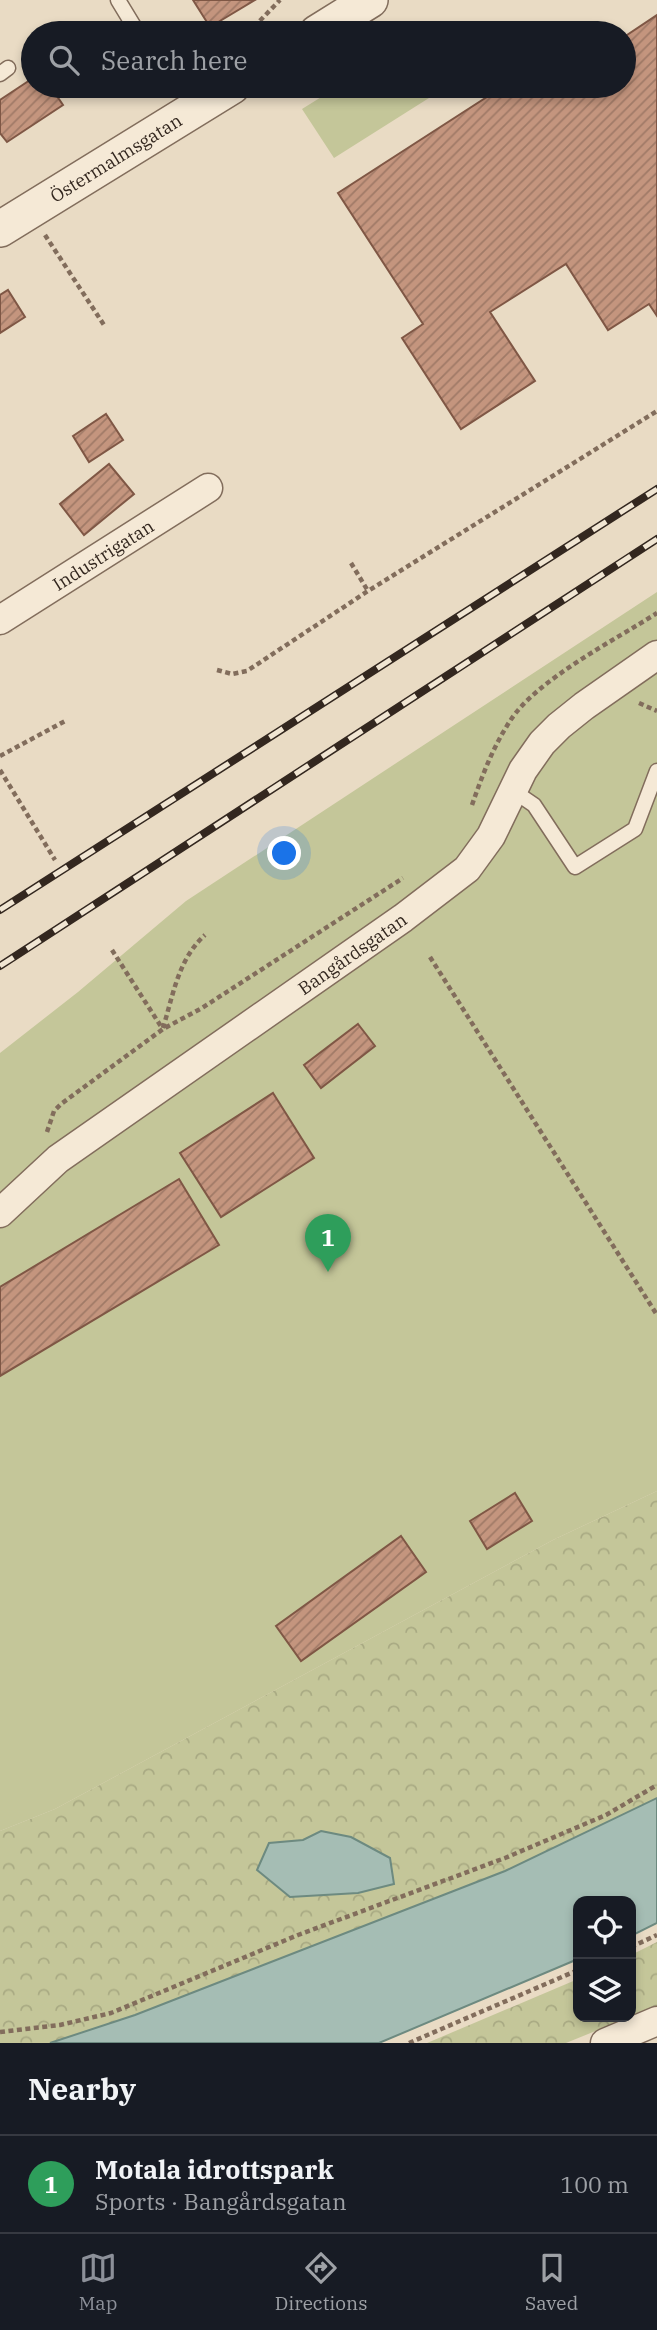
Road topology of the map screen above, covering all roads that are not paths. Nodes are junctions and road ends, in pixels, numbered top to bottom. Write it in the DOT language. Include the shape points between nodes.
graph roads {
  1 [pos="118,0"];
  2 [pos="370,0"];
  3 [pos="131,21"];
  4 [pos="336,21"];
  5 [pos="213,98"];
  6 [pos="0,229"];
  7 [pos="208,488"];
  8 [pos="0,620"];
  9 [pos="657,655"];
  10 [pos="657,771"];
  11 [pos="512,790"];
  12 [pos="0,1213"];
  13 [pos="657,2021"];
  14 [pos="605,2043"];
  1 -- 3 [label="lane"];
  2 -- 4 [label="street"];
  5 -- 6 [label="street, Östermalmsgatan"];
  7 -- 8 [label="street, Industrigatan"];
  9 -- 11 [label="street, Bangårdsgatan" via="559,726 542,743"];
  10 -- 11 [label="lane" via="635,829 575,867 534,805"];
  11 -- 12 [label="street, Bangårdsgatan" via="491,835 467,869 58,1159"];
  13 -- 14 [label="street"];
}
